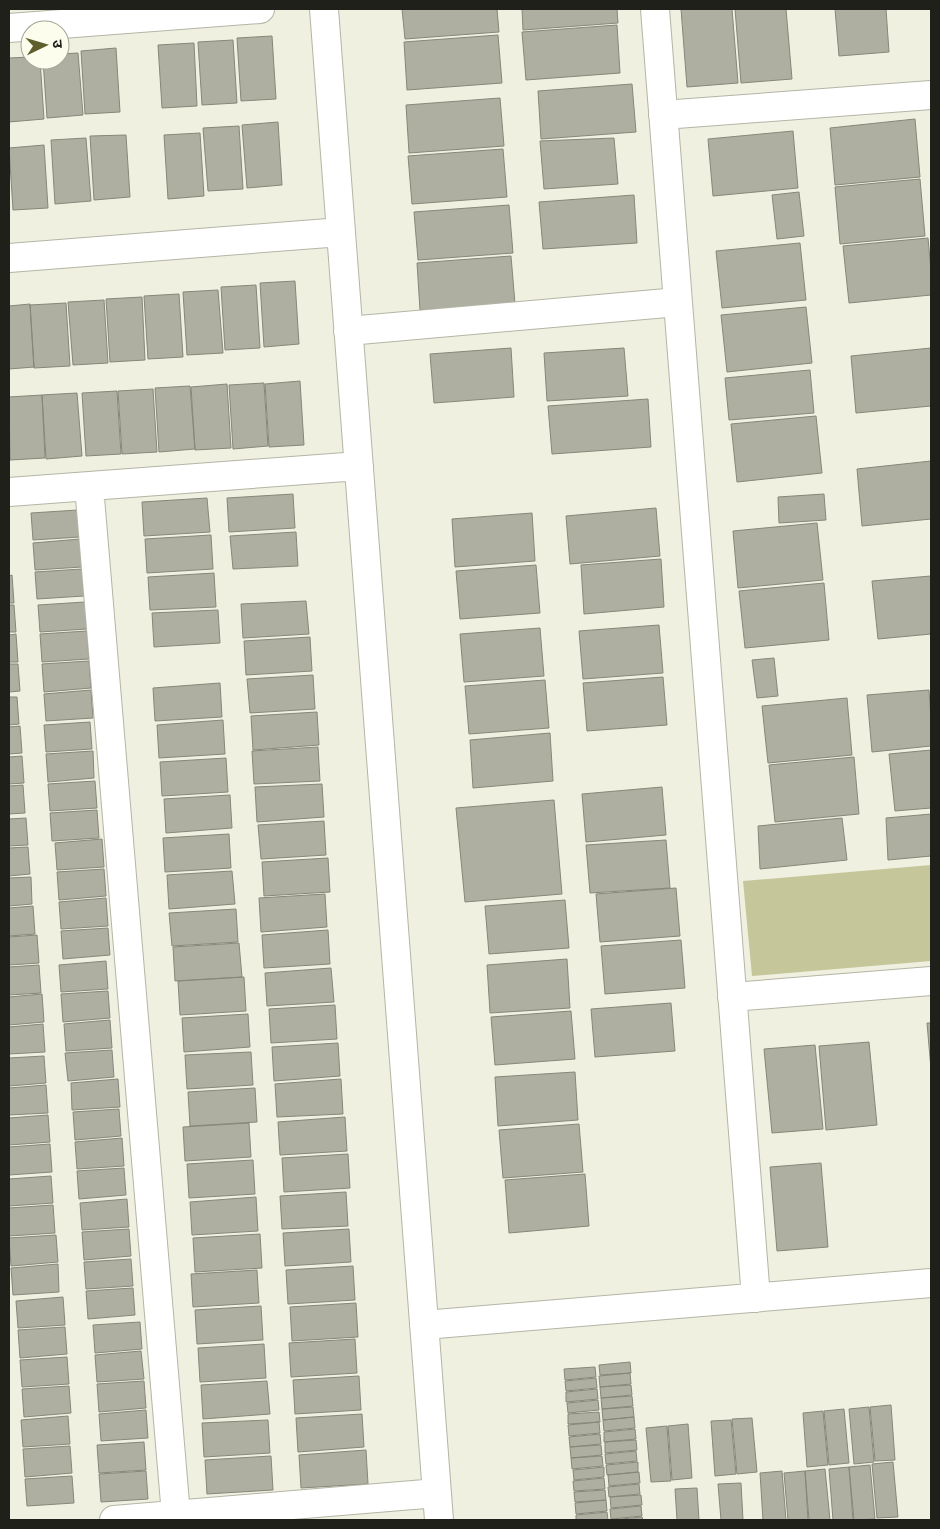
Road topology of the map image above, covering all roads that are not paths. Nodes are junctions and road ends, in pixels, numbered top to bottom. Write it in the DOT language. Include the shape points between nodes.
graph roads {
  1 [pos="260,9"];
  2 [pos="324,9"];
  3 [pos="655,9"];
  4 [pos="9,28"];
  5 [pos="931,96"];
  6 [pos="663,115"];
  7 [pos="341,232"];
  8 [pos="9,258"];
  9 [pos="678,302"];
  10 [pos="348,331"];
  11 [pos="359,466"];
  12 [pos="89,486"];
  13 [pos="9,492"];
  14 [pos="931,981"];
  15 [pos="732,997"];
  16 [pos="931,1283"];
  17 [pos="756,1298"];
  18 [pos="424,1325"];
  19 [pos="437,1493"];
  20 [pos="176,1515"];
  21 [pos="114,1520"];
  22 [pos="439,1520"];
  1 -- 4 [label="street"];
  2 -- 7 [label="street"];
  3 -- 6 [label="street"];
  5 -- 6 [label="street"];
  6 -- 9 [label="street"];
  7 -- 8 [label="street"];
  7 -- 10 [label="street"];
  9 -- 10 [label="street"];
  9 -- 15 [label="street"];
  10 -- 11 [label="street"];
  11 -- 12 [label="street"];
  11 -- 18 [label="street"];
  12 -- 13 [label="street"];
  12 -- 20 [label="street"];
  14 -- 15 [label="street"];
  15 -- 17 [label="street"];
  16 -- 17 [label="street"];
  17 -- 18 [label="street"];
  18 -- 19 [label="street"];
  19 -- 20 [label="street"];
  19 -- 22 [label="street"];
  20 -- 21 [label="street"];
}
